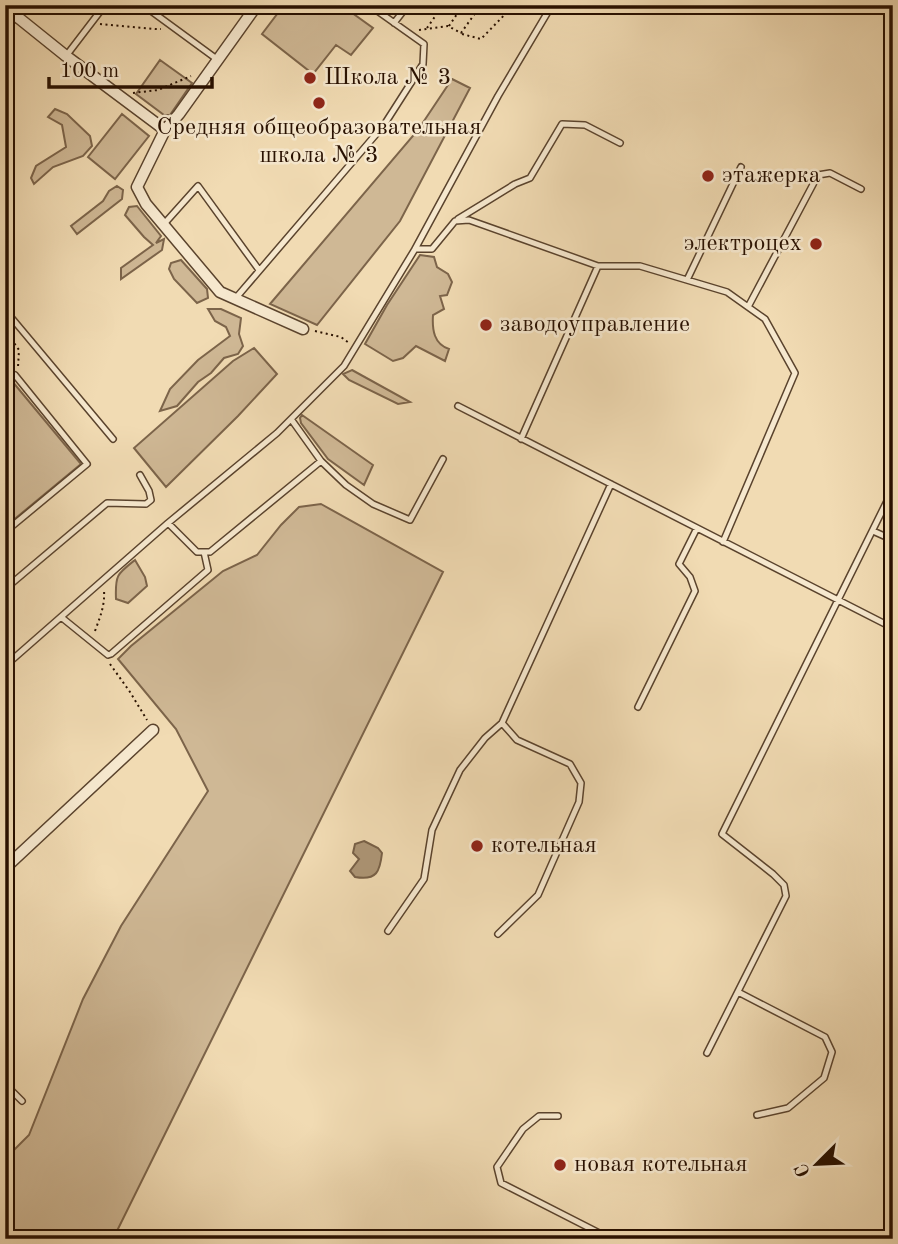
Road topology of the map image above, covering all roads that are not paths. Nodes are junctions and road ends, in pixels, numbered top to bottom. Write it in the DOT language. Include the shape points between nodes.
graph roads {
  1 [pos="105,5"];
  2 [pos="149,5"];
  3 [pos="257,5"];
  4 [pos="369,5"];
  5 [pos="408,5"];
  6 [pos="552,5"];
  7 [pos="14,9"];
  8 [pos="394,23"];
  9 [pos="5,27"];
  10 [pos="66,56"];
  11 [pos="218,60"];
  12 [pos="165,130"];
  13 [pos="620,143"];
  14 [pos="741,167"];
  15 [pos="861,190"];
  16 [pos="455,221"];
  17 [pos="163,225"];
  18 [pos="415,249"];
  19 [pos="598,266"];
  20 [pos="259,270"];
  21 [pos="687,280"];
  22 [pos="235,299"];
  23 [pos="748,307"];
  24 [pos="5,310"];
  25 [pos="303,329"];
  26 [pos="5,383"];
  27 [pos="458,407"];
  28 [pos="291,419"];
  29 [pos="113,439"];
  30 [pos="521,439"];
  31 [pos="443,459"];
  32 [pos="321,461"];
  33 [pos="140,475"];
  34 [pos="611,484"];
  35 [pos="893,489"];
  36 [pos="168,523"];
  37 [pos="697,528"];
  38 [pos="873,531"];
  39 [pos="5,532"];
  40 [pos="723,541"];
  41 [pos="893,541"];
  42 [pos="204,552"];
  43 [pos="5,590"];
  44 [pos="839,601"];
  45 [pos="61,617"];
  46 [pos="893,628"];
  47 [pos="5,666"];
  48 [pos="638,706"];
  49 [pos="502,723"];
  50 [pos="153,730"];
  51 [pos="5,868"];
  52 [pos="388,931"];
  53 [pos="498,934"];
  54 [pos="738,992"];
  55 [pos="707,1053"];
  56 [pos="5,1084"];
  57 [pos="22,1101"];
  58 [pos="757,1115"];
  59 [pos="558,1116"];
  60 [pos="611,1239"];
  1 -- 10 [label="lane"];
  2 -- 11 [label="lane" via="147,9"];
  3 -- 11 [label="street"];
  4 -- 8 [label="lane"];
  5 -- 8 [label="lane"];
  6 -- 18 [label="lane"];
  7 -- 9 [label="street"];
  7 -- 10 [label="street"];
  8 -- 20 [label="lane" via="425,44 423,64 384,125"];
  10 -- 12 [label="street"];
  11 -- 12 [label="street"];
  12 -- 17 [label="street" via="137,187"];
  13 -- 16 [label="lane" via="585,125 562,124 530,178"];
  14 -- 21 [label="lane"];
  15 -- 23 [label="lane" via="830,173 818,175"];
  16 -- 18 [label="lane" via="432,249"];
  16 -- 19 [label="lane" via="469,220"];
  17 -- 20 [label="lane" via="198,187"];
  17 -- 22 [label="street" via="220,292"];
  18 -- 28 [label="lane" via="344,366"];
  19 -- 21 [label="lane" via="640,266"];
  19 -- 30 [label="lane"];
  20 -- 22 [label="lane"];
  21 -- 23 [label="lane" via="727,292"];
  22 -- 25 [label="street"];
  23 -- 40 [label="lane" via="765,319 795,373"];
  24 -- 29 [label="lane"];
  26 -- 39 [label="lane" via="15,375 87,464"];
  27 -- 30 [label="lane"];
  28 -- 32 [label="lane"];
  28 -- 36 [label="lane"];
  30 -- 34 [label="lane"];
  31 -- 32 [label="lane" via="410,520 373,504"];
  32 -- 42 [label="lane" via="211,552"];
  33 -- 43 [label="lane" via="151,500 146,504 107,503"];
  34 -- 37 [label="lane"];
  34 -- 49 [label="lane"];
  35 -- 38 [label="lane"];
  36 -- 42 [label="lane" via="197,552"];
  36 -- 45 [label="lane"];
  37 -- 40 [label="lane"];
  37 -- 48 [label="lane" via="678,564 695,591"];
  38 -- 41 [label="lane"];
  38 -- 44 [label="lane"];
  40 -- 44 [label="lane"];
  42 -- 45 [label="lane" via="208,570 111,654"];
  44 -- 46 [label="lane"];
  44 -- 54 [label="lane" via="722,834 773,874 784,885 786,896"];
  45 -- 47 [label="lane"];
  49 -- 52 [label="lane" via="460,770 432,830 424,879"];
  49 -- 53 [label="lane" via="517,740 570,764 580,783 579,802 538,895"];
  50 -- 51 [label="street"];
  54 -- 55 [label="lane"];
  54 -- 58 [label="lane" via="825,1037 832,1052 824,1078 788,1108"];
  56 -- 57 [label="lane"];
  59 -- 60 [label="lane" via="539,1116 523,1129 497,1167 501,1182"];
}
